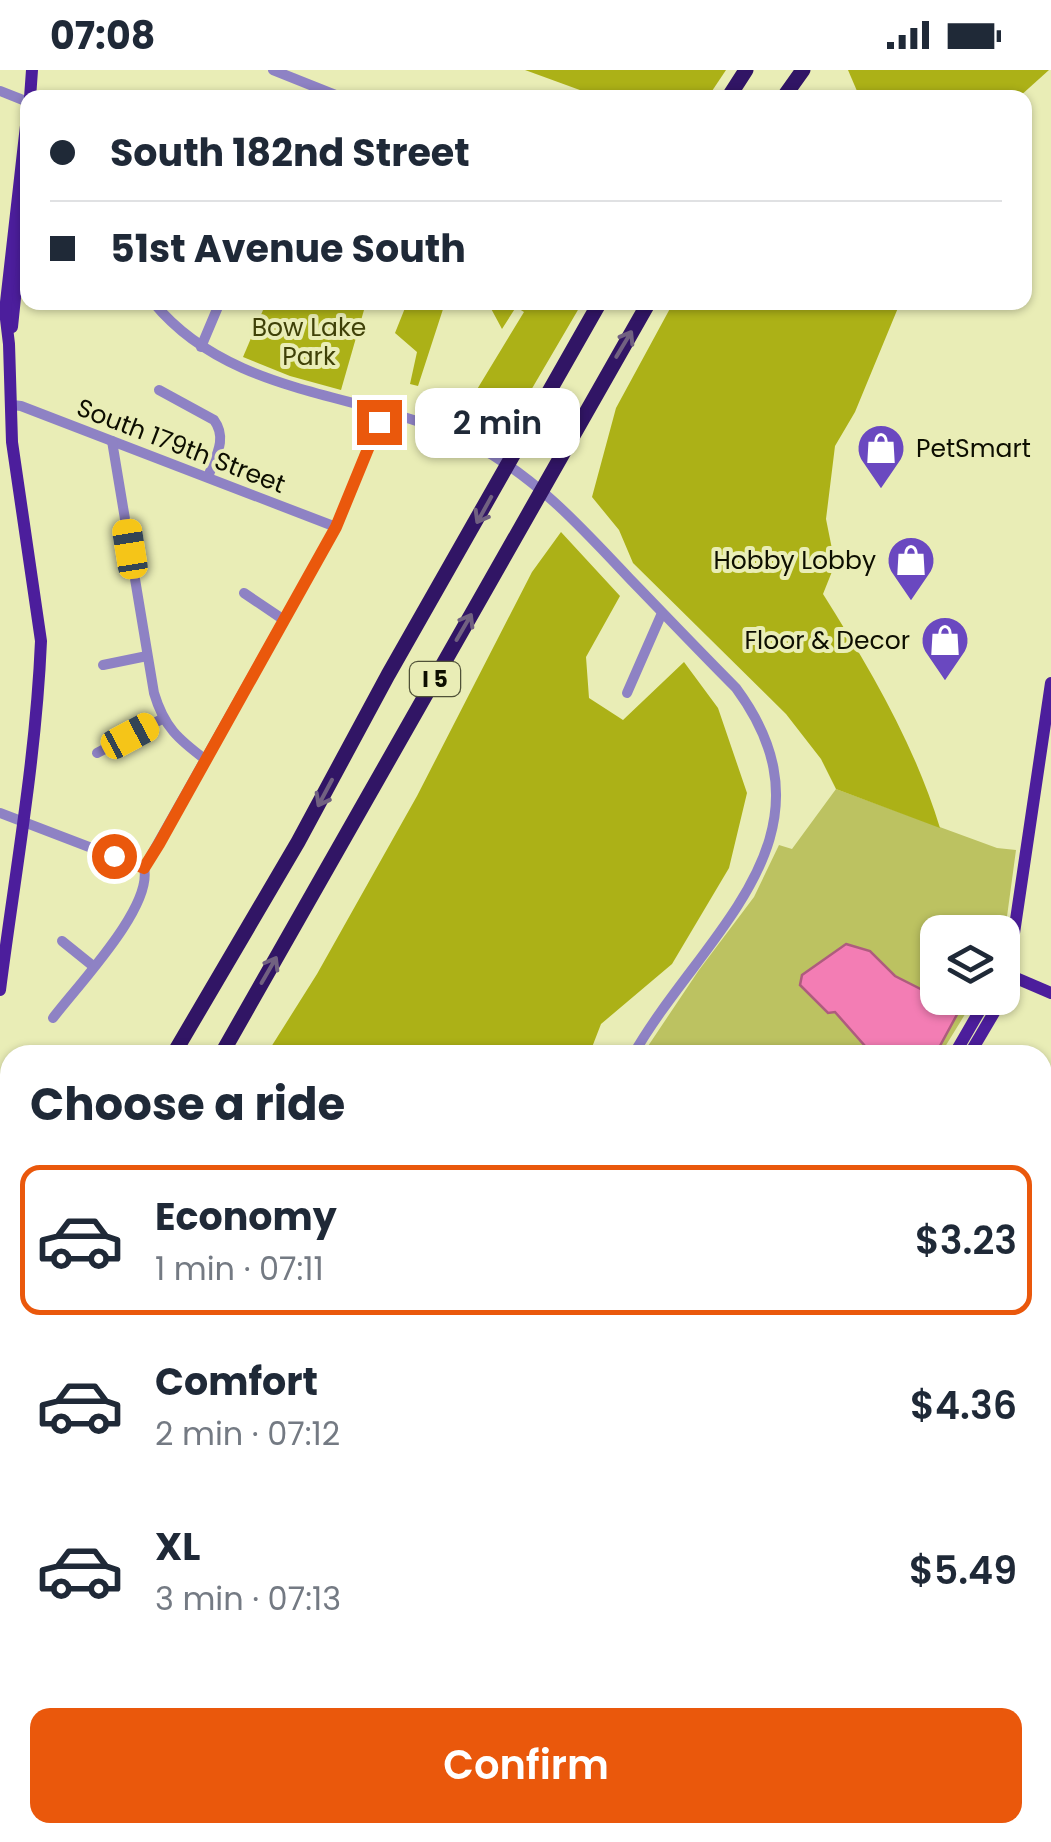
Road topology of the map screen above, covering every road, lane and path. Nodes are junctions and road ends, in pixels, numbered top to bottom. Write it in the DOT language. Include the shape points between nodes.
graph roads {
  1 [pos="273,70"];
  2 [pos="324,90"];
  3 [pos="20,240"];
  4 [pos="162,310"];
  5 [pos="217,310"];
  6 [pos="595,310"];
  7 [pos="644,310"];
  8 [pos="201,347"];
  9 [pos="158,390"];
  10 [pos="12,405"];
  11 [pos="383,411"];
  12 [pos="6,440"];
  13 [pos="112,441"];
  14 [pos="208,477"];
  15 [pos="336,527"];
  16 [pos="244,593"];
  17 [pos="662,613"];
  18 [pos="284,620"];
  19 [pos="147,656"];
  20 [pos="104,665"];
  21 [pos="1051,684"];
  22 [pos="626,693"];
  23 [pos="162,718"];
  24 [pos="97,753"];
  25 [pos="206,760"];
  26 [pos="0,813"];
  27 [pos="25,822"];
  28 [pos="144,868"];
  29 [pos="1016,915"];
  30 [pos="62,942"];
  31 [pos="93,966"];
  32 [pos="1020,982"];
  33 [pos="0,990"];
  34 [pos="1051,993"];
  35 [pos="977,1015"];
  36 [pos="993,1015"];
  37 [pos="53,1018"];
  38 [pos="179,1045"];
  39 [pos="227,1045"];
  40 [pos="639,1045"];
  41 [pos="960,1045"];
  42 [pos="975,1045"];
  1 -- 2 [label="street"];
  3 -- 10 [label="main road" via="5,311"];
  4 -- 8 [label="street"];
  5 -- 8 [label="street"];
  6 -- 38 [label="highway, I 5, one-way"];
  39 -- 7 [label="highway, I 5, one-way"];
  8 -- 11 [label="street" via="258,376"];
  9 -- 14 [label="street" via="220,428"];
  10 -- 12 [label="main road"];
  10 -- 13 [label="street, South 179th Street"];
  11 -- 15 [label="street"];
  11 -- 17 [label="street" via="434,426 525,476"];
  12 -- 27 [label="main road" via="41,641"];
  13 -- 14 [label="street, South 179th Street"];
  13 -- 19 [label="street"];
  14 -- 15 [label="street, South 179th Street"];
  15 -- 18 [label="street"];
  16 -- 18 [label="street"];
  17 -- 22 [label="street"];
  17 -- 40 [label="street" via="757,717 776,787 774,826 745,897"];
  18 -- 25 [label="street"];
  19 -- 20 [label="street"];
  19 -- 23 [label="street"];
  21 -- 29 [label="main road"];
  23 -- 24 [label="street"];
  23 -- 25 [label="street"];
  25 -- 28 [label="street"];
  26 -- 27 [label="street"];
  27 -- 28 [label="street"];
  27 -- 33 [label="main road"];
  28 -- 31 [label="street" via="132,918"];
  30 -- 31 [label="street"];
  31 -- 37 [label="street"];
  32 -- 34 [label="main road"];
  35 -- 41 [label="main road"];
  36 -- 42 [label="main road"];
}
